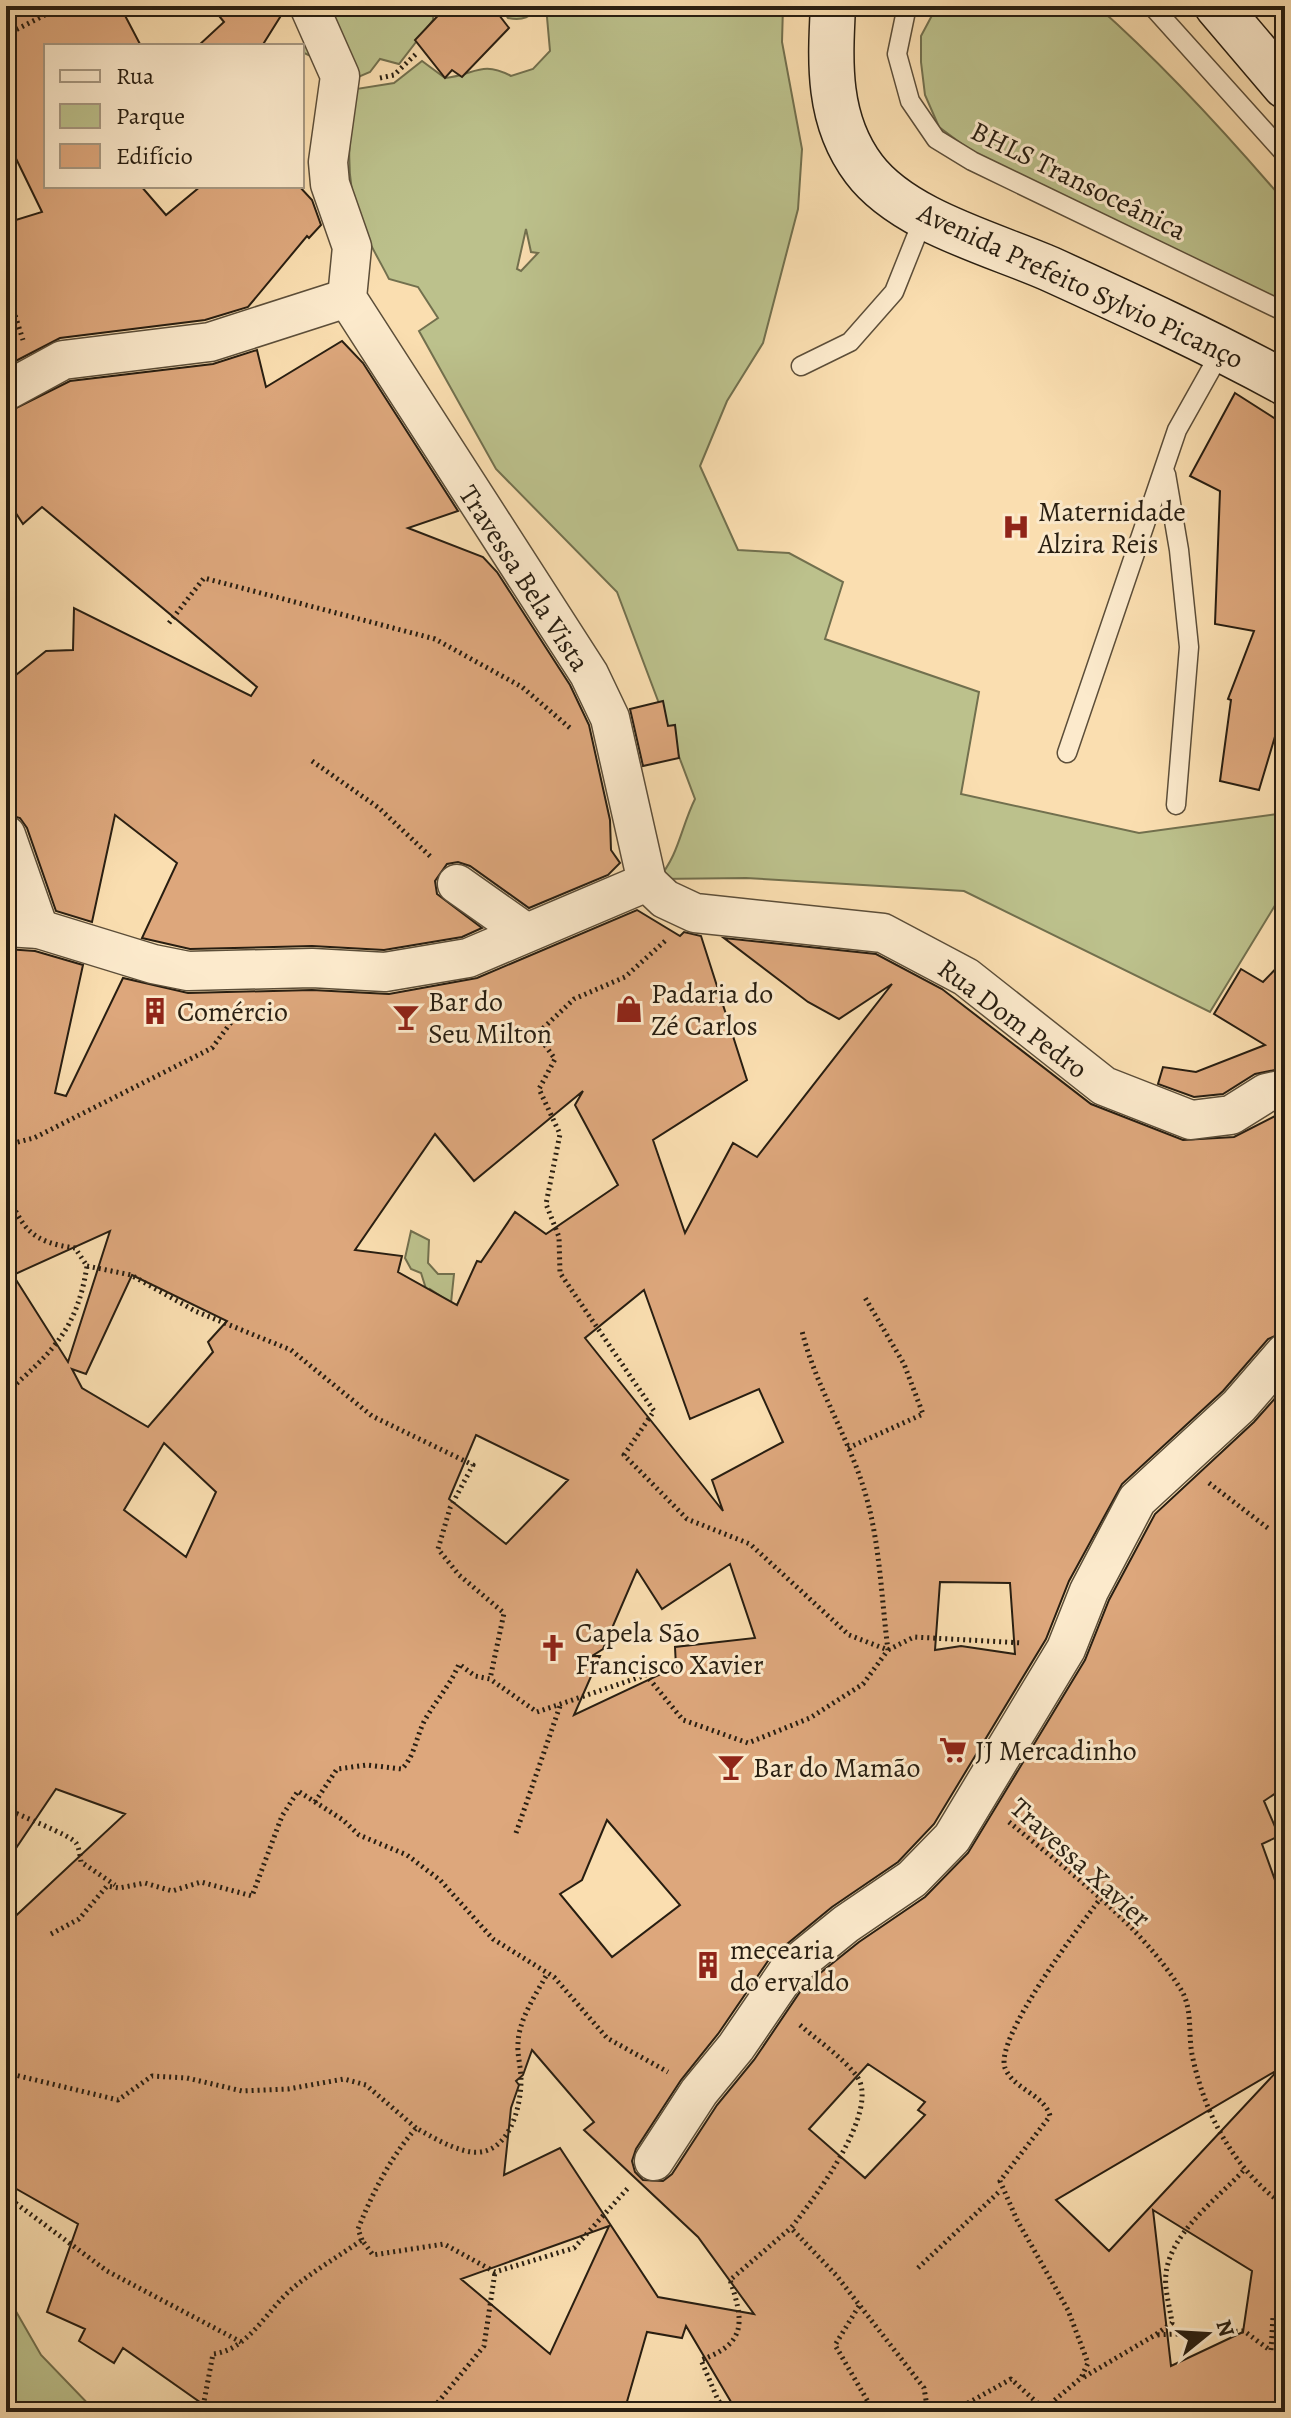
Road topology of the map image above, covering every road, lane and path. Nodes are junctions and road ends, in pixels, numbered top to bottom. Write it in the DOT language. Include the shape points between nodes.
graph roads {
  1 [pos="62,6"];
  2 [pos="309,6"];
  3 [pos="833,6"];
  4 [pos="907,6"];
  5 [pos="1152,6"];
  6 [pos="1217,6"];
  7 [pos="6,35"];
  8 [pos="1285,86"];
  9 [pos="1285,154"];
  10 [pos="925,215"];
  11 [pos="6,287"];
  12 [pos="347,298"];
  13 [pos="1285,312"];
  14 [pos="1223,348"];
  15 [pos="801,366"];
  16 [pos="20,382"];
  17 [pos="1285,383"];
  18 [pos="1165,469"];
  19 [pos="169,623"];
  20 [pos="1067,753"];
  21 [pos="312,761"];
  22 [pos="625,774"];
  23 [pos="1176,805"];
  24 [pos="6,835"];
  25 [pos="647,882"];
  26 [pos="457,884"];
  27 [pos="695,913"];
  28 [pos="23,928"];
  29 [pos="525,932"];
  30 [pos="244,971"];
  31 [pos="1285,1089"];
  32 [pos="6,1145"];
  33 [pos="6,1189"];
  34 [pos="87,1266"];
  35 [pos="864,1296"];
  36 [pos="802,1331"];
  37 [pos="1285,1353"];
  38 [pos="6,1393"];
  39 [pos="848,1448"];
  40 [pos="1179,1462"];
  41 [pos="1269,1529"];
  42 [pos="1066,1649"];
  43 [pos="888,1650"];
  44 [pos="490,1679"];
  45 [pos="560,1705"];
  46 [pos="976,1797"];
  47 [pos="315,1802"];
  48 [pos="6,1808"];
  49 [pos="516,1833"];
  50 [pos="119,1888"];
  51 [pos="1100,1899"];
  52 [pos="51,1934"];
  53 [pos="546,1976"];
  54 [pos="770,1998"];
  55 [pos="6,2077"];
  56 [pos="699,2092"];
  57 [pos="416,2128"];
  58 [pos="654,2161"];
  59 [pos="1243,2171"];
  60 [pos="1001,2190"];
  61 [pos="6,2196"];
  62 [pos="1285,2206"];
  63 [pos="791,2228"];
  64 [pos="362,2240"];
  65 [pos="918,2268"];
  66 [pos="495,2272"];
  67 [pos="859,2306"];
  68 [pos="1285,2315"];
  69 [pos="1155,2335"];
  70 [pos="241,2342"];
  71 [pos="1081,2378"];
  72 [pos="202,2412"];
  73 [pos="430,2412"];
  74 [pos="727,2412"];
  75 [pos="874,2412"];
  76 [pos="928,2412"];
  77 [pos="952,2412"];
  1 -- 7 [label="path"];
  2 -- 12 [label="street" via="340,76 328,162 330,184 352,247"];
  3 -- 10 [label="main road, Avenida Prefeito Sylvio Picanço" via="833,103 844,134 864,170"];
  4 -- 13 [label="lane, BHLS Transoceânica" via="897,54 910,101 936,139"];
  5 -- 9 [label="lane"];
  6 -- 8 [label="main road"];
  10 -- 14 [label="main road, Avenida Prefeito Sylvio Picanço"];
  10 -- 15 [label="lane" via="894,292 850,342"];
  11 -- 16 [label="path"];
  12 -- 16 [label="street" via="210,342 63,360"];
  12 -- 22 [label="street, Travessa Bela Vista" via="589,674 610,718"];
  14 -- 17 [label="main road, Avenida Prefeito Sylvio Picanço"];
  14 -- 18 [label="lane" via="1177,430"];
  18 -- 20 [label="lane"];
  18 -- 23 [label="lane" via="1189,647"];
  19 -- 22 [label="path" via="204,578 435,639 522,687"];
  21 -- 26 [label="path" via="379,808"];
  22 -- 25 [label="street, Travessa Bela Vista"];
  24 -- 28 [label="street"];
  25 -- 27 [label="street, Rua Dom Pedro" via="665,899"];
  25 -- 29 [label="street"];
  26 -- 29 [label="street"];
  27 -- 31 [label="street, Rua Dom Pedro" via="883,933 966,977 1104,1086 1191,1120 1231,1115 1266,1093"];
  27 -- 43 [label="path" via="625,977 574,999 537,1034 555,1059 539,1089 560,1134 546,1204 559,1237 560,1273 654,1411 624,1455 687,1519 750,1544 849,1635"];
  28 -- 30 [label="street" via="188,971"];
  29 -- 30 [label="street" via="468,958 422,967 385,972"];
  30 -- 32 [label="path" via="235,1017 212,1048 34,1138"];
  33 -- 34 [label="path" via="23,1228 48,1244 75,1248"];
  34 -- 38 [label="path" via="76,1314 57,1347"];
  34 -- 44 [label="path" via="131,1275 195,1311 291,1350 372,1416 473,1465 450,1508 438,1549 459,1575 504,1613"];
  35 -- 39 [label="path" via="904,1364 923,1414"];
  36 -- 39 [label="path"];
  37 -- 40 [label="street"];
  39 -- 43 [label="path" via="873,1532"];
  40 -- 41 [label="path"];
  40 -- 42 [label="street" via="1137,1500 1089,1591"];
  42 -- 43 [label="path" via="914,1637"];
  42 -- 46 [label="street"];
  43 -- 45 [label="path" via="863,1684 810,1718 748,1743 683,1720 646,1675"];
  44 -- 45 [label="path" via="537,1712"];
  44 -- 47 [label="path" via="459,1664 424,1720 412,1758 402,1769 337,1769"];
  45 -- 49 [label="path"];
  46 -- 51 [label="path, Travessa Xavier"];
  46 -- 54 [label="street" via="952,1838 912,1879 813,1948"];
  47 -- 50 [label="path" via="298,1791 282,1816 252,1896 201,1882 172,1891 145,1883"];
  47 -- 53 [label="path" via="359,1835 407,1855 440,1880 493,1939"];
  48 -- 50 [label="path" via="33,1824 64,1833 76,1843 81,1862"];
  50 -- 52 [label="path" via="107,1886 79,1919"];
  51 -- 59 [label="path, Travessa Xavier" via="1118,1913 1180,1989 1189,2009 1193,2060 1220,2132"];
  51 -- 60 [label="path" via="1059,1954 1007,2045 1003,2063 1010,2080 1047,2107 1050,2116 1000,2181"];
  53 -- 56 [label="path" via="554,1977 607,2038"];
  53 -- 57 [label="path" via="517,2042 521,2081 514,2126 501,2143 469,2152"];
  54 -- 56 [label="street"];
  54 -- 63 [label="path" via="857,2076 863,2092 862,2110 824,2186"];
  55 -- 57 [label="path" via="118,2100 152,2076 242,2091 344,2079 366,2085"];
  56 -- 58 [label="street"];
  57 -- 64 [label="path" via="369,2201 358,2229"];
  58 -- 66 [label="path" via="574,2248"];
  59 -- 62 [label="path, Travessa Xavier"];
  59 -- 69 [label="path" via="1168,2256 1165,2278 1172,2323"];
  60 -- 65 [label="path"];
  60 -- 71 [label="path" via="1082,2341 1088,2363"];
  61 -- 70 [label="path" via="107,2271"];
  63 -- 67 [label="path"];
  63 -- 74 [label="path" via="730,2280 741,2311 734,2342 701,2360"];
  64 -- 66 [label="path" via="373,2255 444,2244"];
  64 -- 70 [label="path" via="292,2289"];
  66 -- 73 [label="path" via="484,2346"];
  67 -- 75 [label="path" via="835,2345"];
  67 -- 76 [label="path" via="924,2388"];
  68 -- 69 [label="path" via="1273,2316 1271,2351 1244,2331"];
  69 -- 71 [label="path"];
  70 -- 72 [label="path" via="213,2354"];
  71 -- 77 [label="path" via="1044,2409 1011,2379"];
}
